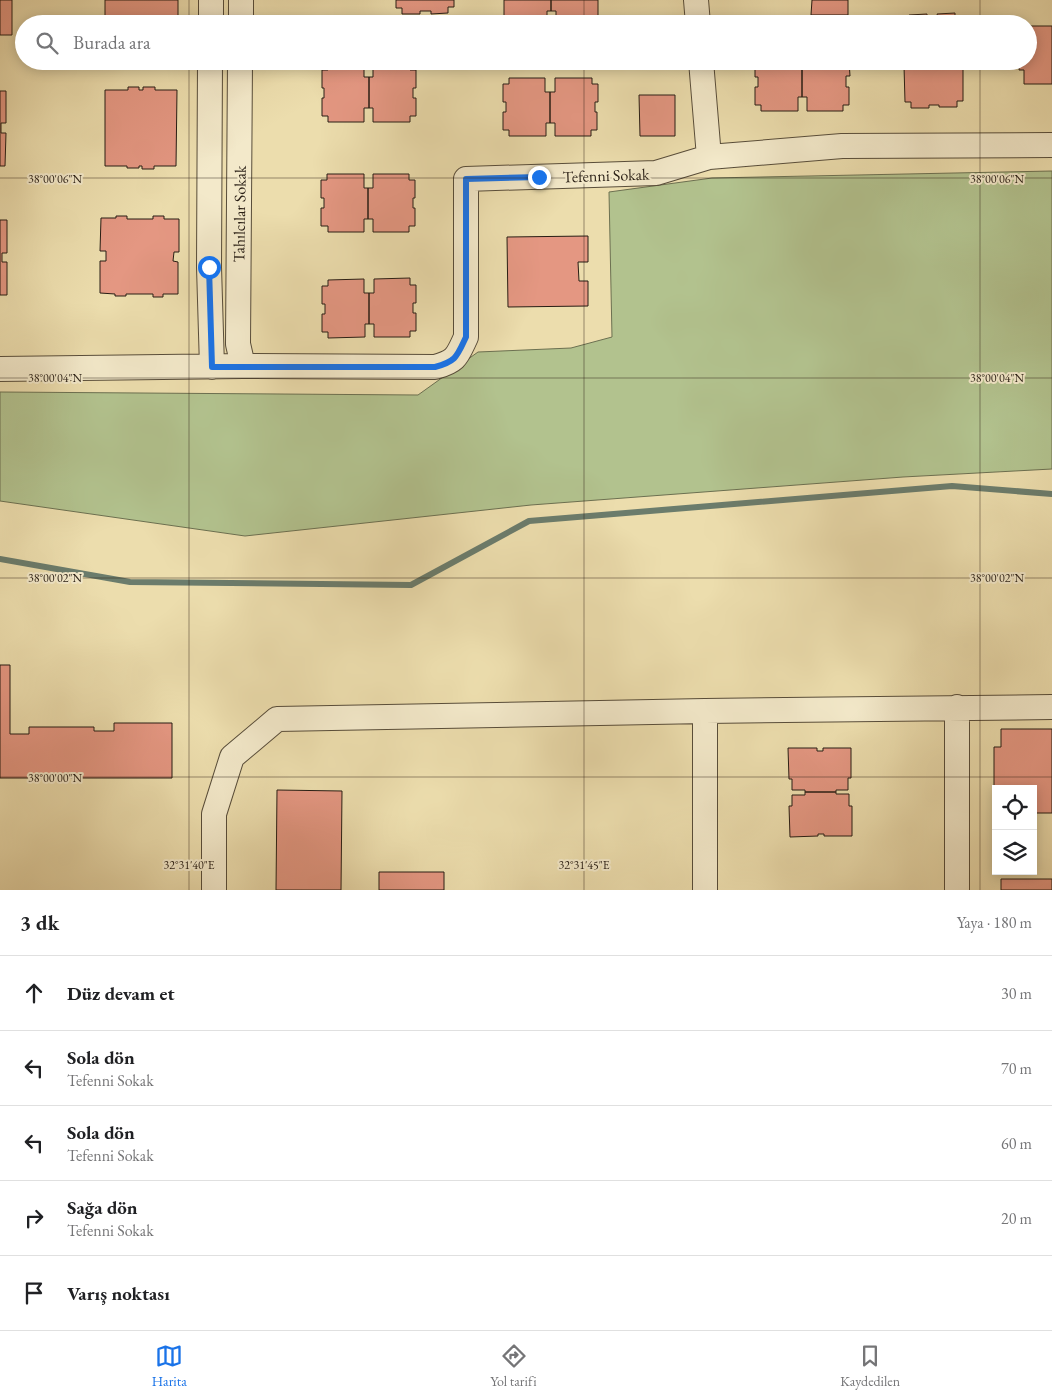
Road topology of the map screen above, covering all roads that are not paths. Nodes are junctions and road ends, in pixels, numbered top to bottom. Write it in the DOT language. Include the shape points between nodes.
graph roads {
  1 [pos="211,0"];
  2 [pos="241,0"];
  3 [pos="696,0"];
  4 [pos="210,15"];
  5 [pos="241,15"];
  6 [pos="697,15"];
  7 [pos="210,70"];
  8 [pos="240,70"];
  9 [pos="702,70"];
  10 [pos="1052,144"];
  11 [pos="709,156"];
  12 [pos="243,366"];
  13 [pos="212,367"];
  14 [pos="0,369"];
  15 [pos="957,707"];
  16 [pos="1052,707"];
  17 [pos="704,711"];
  18 [pos="214,890"];
  19 [pos="705,890"];
  20 [pos="957,890"];
  1 -- 4 [label="street"];
  2 -- 5 [label="street"];
  3 -- 6 [label="street"];
  7 -- 13 [label="street"];
  8 -- 12 [label="street, Tahılcılar Sokak" via="238,344"];
  9 -- 11 [label="street"];
  10 -- 11 [label="street, Tefenni Sokak" via="842,146"];
  11 -- 12 [label="street, Tefenni Sokak" via="656,173 466,179 466,337 457,356 449,364 435,367"];
  12 -- 13 [label="street, Tefenni Sokak"];
  13 -- 14 [label="street, Tefenni Sokak"];
  15 -- 16 [label="street"];
  15 -- 17 [label="street"];
  15 -- 20 [label="street"];
  17 -- 18 [label="street" via="278,718 232,757 214,814"];
  17 -- 19 [label="street"];
}
